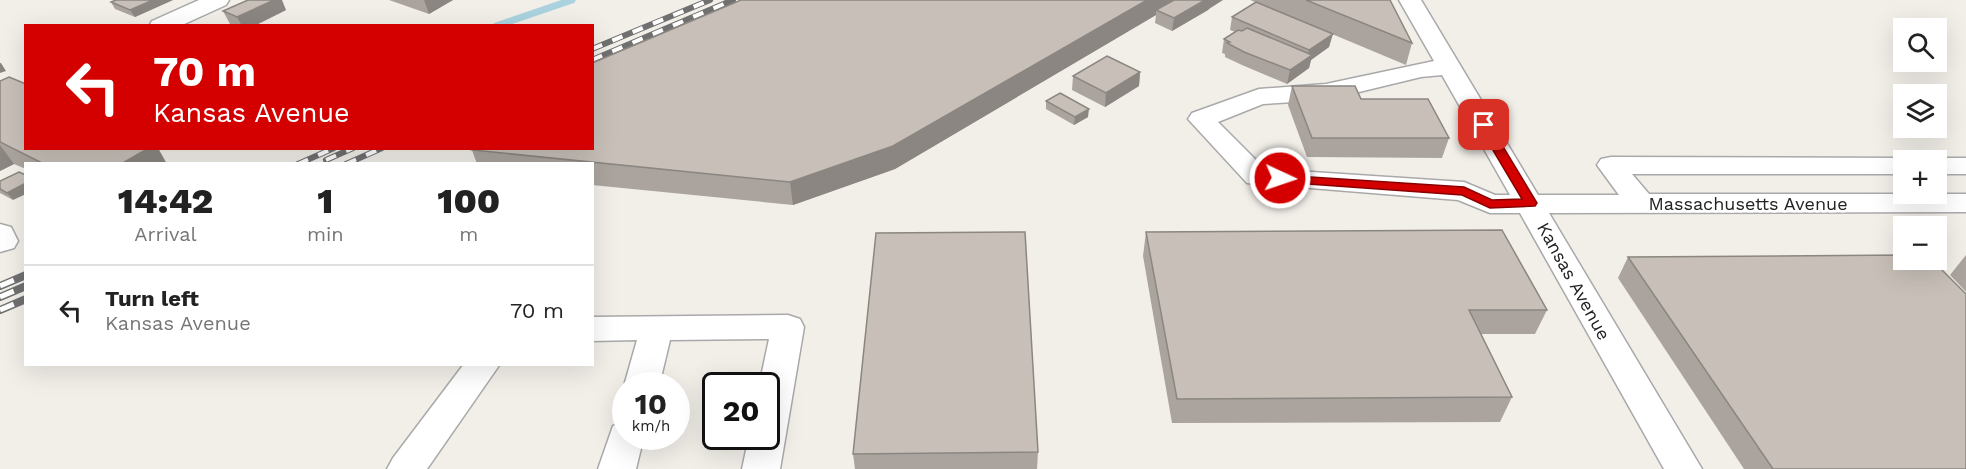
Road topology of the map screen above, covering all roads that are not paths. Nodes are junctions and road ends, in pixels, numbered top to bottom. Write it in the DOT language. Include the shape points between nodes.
graph roads {
  1 [pos="219,0"];
  2 [pos="1410,0"];
  3 [pos="165,24"];
  4 [pos="1449,67"];
  5 [pos="1893,165"];
  6 [pos="1947,166"];
  7 [pos="1966,166"];
  8 [pos="1531,203"];
  9 [pos="1640,203"];
  10 [pos="1966,204"];
  11 [pos="0,234"];
  12 [pos="0,242"];
  13 [pos="657,328"];
  14 [pos="594,329"];
  15 [pos="482,366"];
  16 [pos="645,372"];
  17 [pos="622,450"];
  18 [pos="406,469"];
  19 [pos="617,469"];
  20 [pos="761,469"];
  21 [pos="1683,469"];
  1 -- 3 [label="street"];
  2 -- 4 [label="street, Kansas Avenue"];
  4 -- 8 [label="street, Kansas Avenue"];
  4 -- 8 [label="street, Massachusetts Avenue" via="1326,92 1259,97 1201,120 1257,177 1464,191 1490,204"];
  5 -- 9 [label="street" via="1611,165"];
  6 -- 7 [label="street"];
  8 -- 9 [label="street, Massachusetts Avenue"];
  8 -- 21 [label="street, Kansas Avenue"];
  9 -- 10 [label="street, Massachusetts Avenue"];
  11 -- 12 [label="street"];
  13 -- 14 [label="street"];
  13 -- 16 [label="street"];
  13 -- 20 [label="street" via="788,327"];
  15 -- 18 [label="street"];
  17 -- 19 [label="street"];
}
